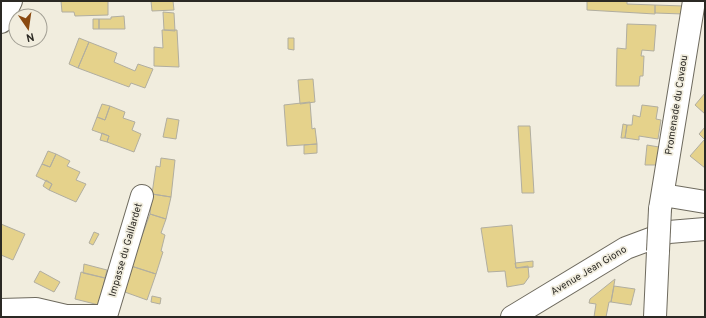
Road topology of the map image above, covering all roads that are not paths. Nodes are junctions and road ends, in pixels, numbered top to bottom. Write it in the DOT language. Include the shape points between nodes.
graph roads {
  1 [pos="10,1"];
  2 [pos="694,1"];
  3 [pos="1,22"];
  4 [pos="142,196"];
  5 [pos="662,202"];
  6 [pos="705,202"];
  7 [pos="705,230"];
  8 [pos="1,310"];
  9 [pos="512,317"];
  10 [pos="655,317"];
  1 -- 3 [label="street"];
  2 -- 5 [label="street, Promenade du Cavaou"];
  4 -- 8 [label="street, Impasse du Gaillardet" via="106,316 66,316 36,309"];
  5 -- 6 [label="street"];
  5 -- 10 [label="street, Promenade du Cavaou, bridge"];
  7 -- 9 [label="street, Avenue Jean Giono" via="669,232 626,248"];
}
